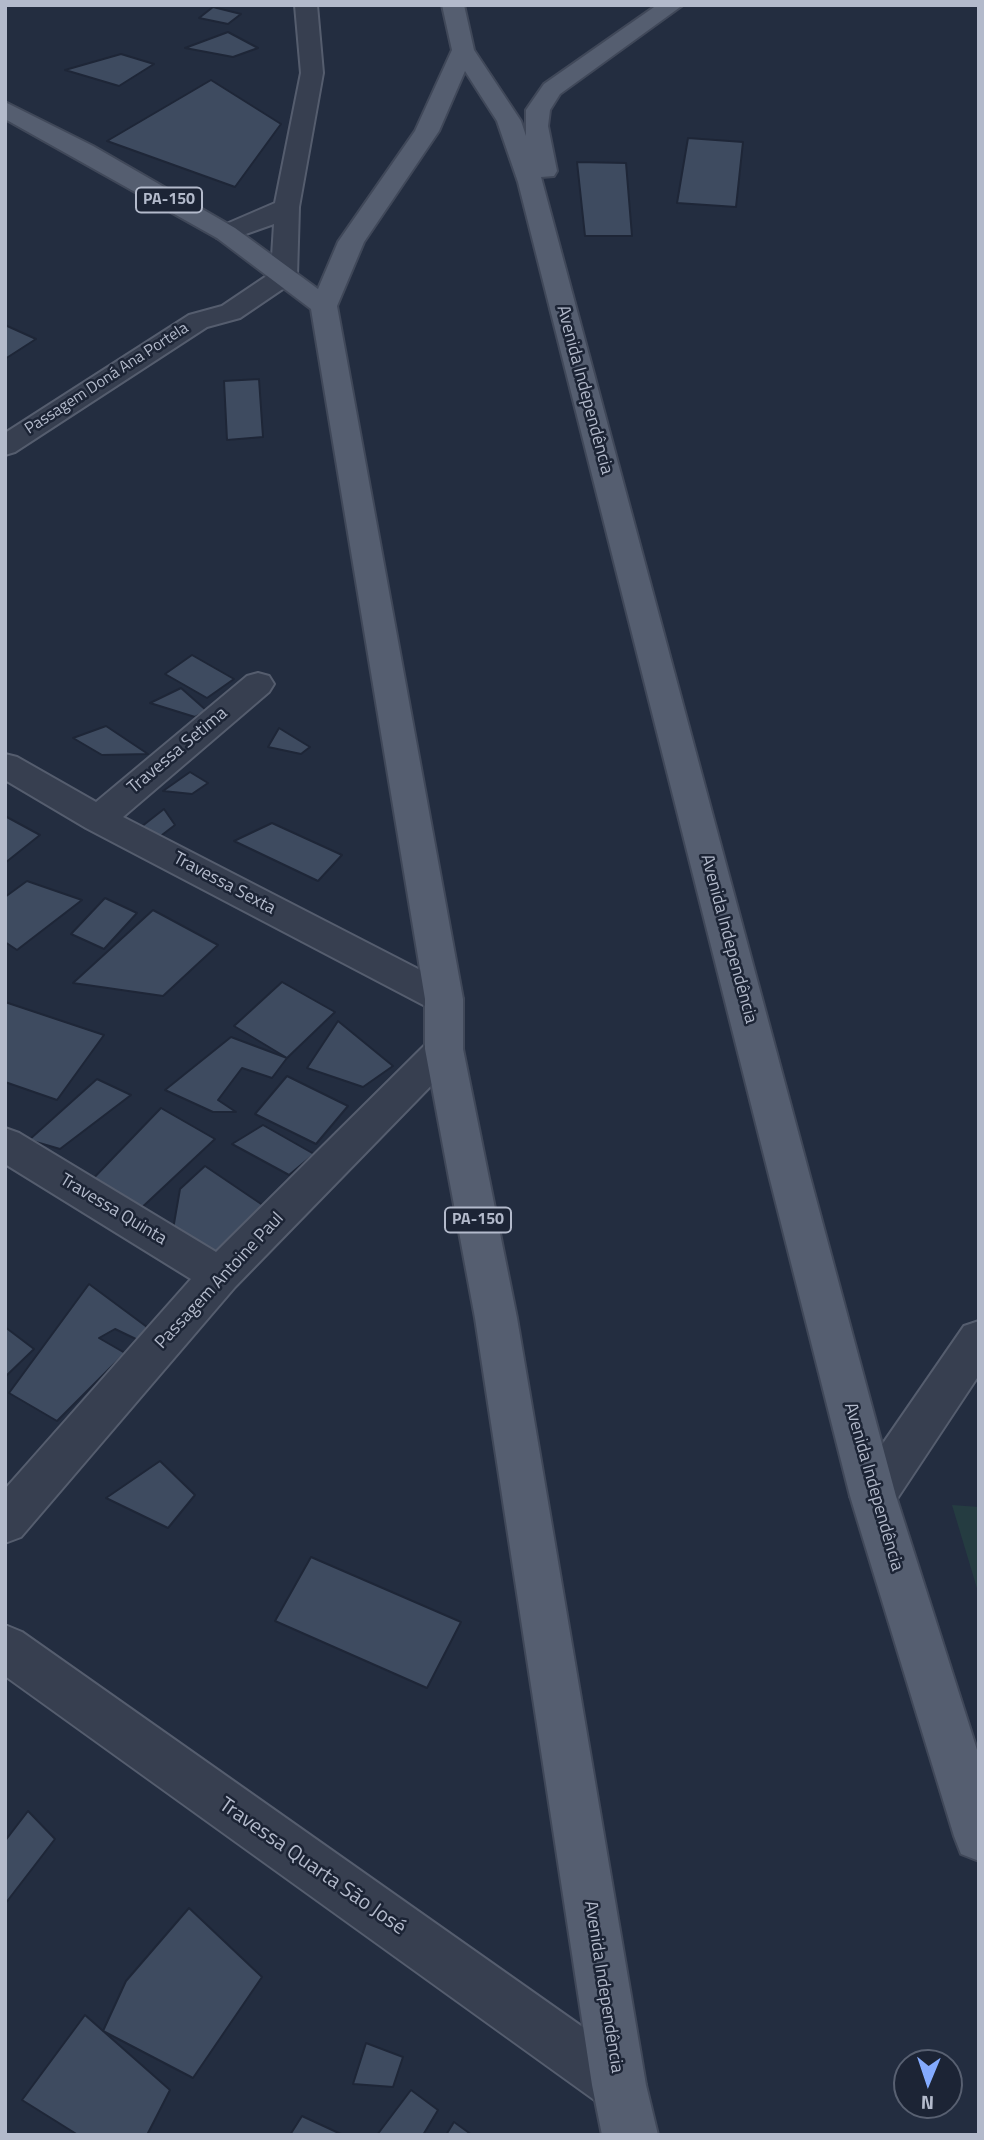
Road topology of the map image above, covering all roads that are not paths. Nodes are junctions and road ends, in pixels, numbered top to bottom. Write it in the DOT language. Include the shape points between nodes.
graph roads {
  1 [pos="306,5"];
  2 [pos="453,5"];
  3 [pos="672,5"];
  4 [pos="463,50"];
  5 [pos="5,109"];
  6 [pos="287,206"];
  7 [pos="226,233"];
  8 [pos="284,276"];
  9 [pos="324,306"];
  10 [pos="569,332"];
  11 [pos="5,446"];
  12 [pos="258,684"];
  13 [pos="5,765"];
  14 [pos="98,819"];
  15 [pos="444,999"];
  16 [pos="444,1049"];
  17 [pos="5,1144"];
  18 [pos="220,1275"];
  19 [pos="979,1339"];
  20 [pos="873,1496"];
  21 [pos="5,1522"];
  22 [pos="5,1648"];
  23 [pos="979,1836"];
  24 [pos="619,2085"];
  25 [pos="630,2135"];
  1 -- 6 [label="street" via="312,73"];
  2 -- 4 [label="main road, Avenida Independência"];
  3 -- 10 [label="main road" via="552,89 538,110 536,126"];
  4 -- 9 [label="main road" via="427,131 351,242"];
  4 -- 10 [label="main road, Avenida Independência" via="509,121 530,182"];
  5 -- 7 [label="main road, PA-150"];
  6 -- 7 [label="street"];
  6 -- 8 [label="street"];
  7 -- 8 [label="main road, PA-150"];
  8 -- 9 [label="main road, PA-150"];
  8 -- 11 [label="street, Passagem Doná Ana Portela" via="231,312 198,321"];
  9 -- 15 [label="main road, Avenida Independência / PA-150"];
  10 -- 20 [label="main road, Avenida Independência"];
  12 -- 14 [label="street, Travessa Setima"];
  13 -- 14 [label="street, Travessa Sexta"];
  14 -- 15 [label="street, Travessa Sexta"];
  15 -- 16 [label="main road, Avenida Independência / PA-150"];
  16 -- 18 [label="street, Passagem Antoine Paul"];
  16 -- 24 [label="main road, Avenida Independência / PA-150" via="496,1318"];
  17 -- 18 [label="street, Travessa Quinta"];
  18 -- 21 [label="street, Passagem Antoine Paul"];
  19 -- 20 [label="street"];
  20 -- 23 [label="main road, Avenida Independência"];
  22 -- 24 [label="street, Travessa Quarta São José"];
  24 -- 25 [label="main road, Avenida Independência / PA-150"];
}
